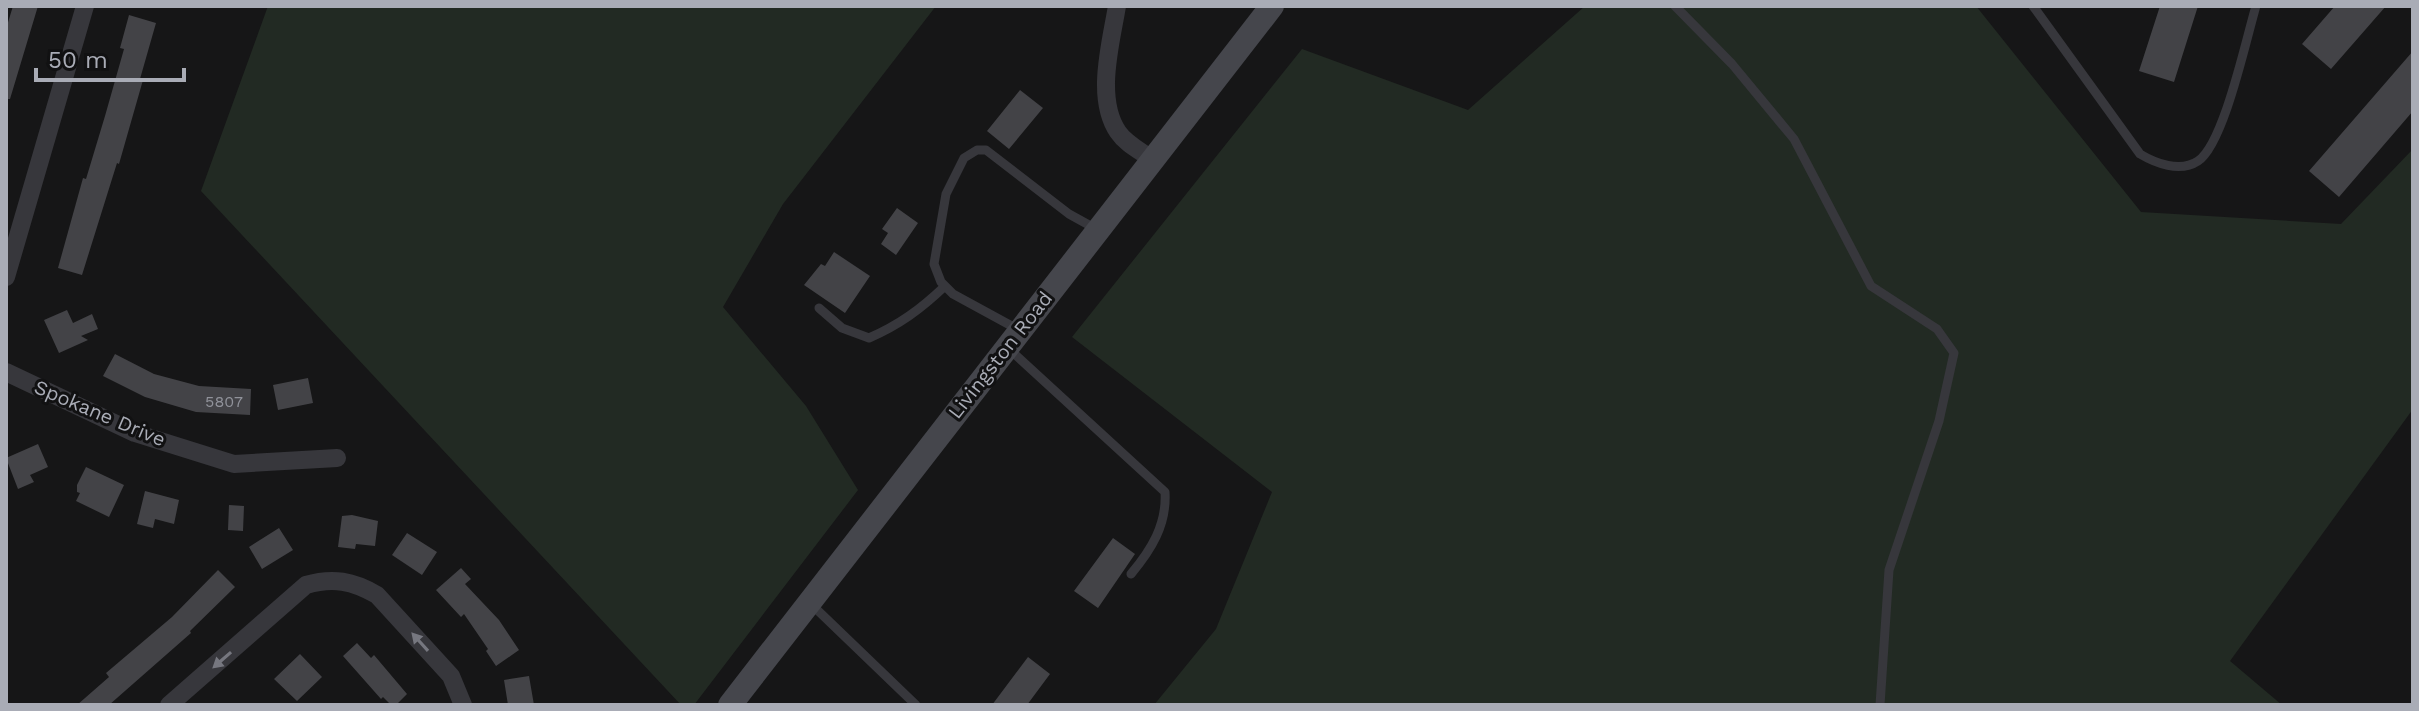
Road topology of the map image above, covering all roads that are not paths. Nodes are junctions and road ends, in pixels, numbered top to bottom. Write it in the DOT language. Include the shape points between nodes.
graph roads {
  1 [pos="85,6"];
  2 [pos="1117,6"];
  3 [pos="1272,6"];
  4 [pos="1675,6"];
  5 [pos="2033,6"];
  6 [pos="2256,6"];
  7 [pos="1153,160"];
  8 [pos="1098,230"];
  9 [pos="6,277"];
  10 [pos="945,286"];
  11 [pos="819,308"];
  12 [pos="1013,339"];
  13 [pos="6,372"];
  14 [pos="337,458"];
  15 [pos="1131,574"];
  16 [pos="810,603"];
  17 [pos="904,693"];
  18 [pos="169,705"];
  19 [pos="463,705"];
  20 [pos="730,705"];
  21 [pos="907,705"];
  22 [pos="916,705"];
  23 [pos="1880,705"];
  1 -- 9 [label="street"];
  2 -- 7 [label="street" via="1105,86 1110,111 1119,133"];
  3 -- 7 [label="main road, Livingston Road"];
  4 -- 23 [label="lane" via="1794,139 1871,286 1937,329 1954,353 1939,421 1889,570"];
  5 -- 6 [label="lane" via="2140,154 2158,164 2181,166 2198,162 2218,135"];
  7 -- 8 [label="main road, Livingston Road"];
  8 -- 10 [label="lane" via="986,150 977,150 964,158 946,194 934,264"];
  8 -- 12 [label="main road, Livingston Road"];
  10 -- 11 [label="lane" via="918,312 869,338 842,328"];
  10 -- 12 [label="lane"];
  12 -- 15 [label="lane" via="1165,492 1165,514 1156,537"];
  12 -- 16 [label="main road, Livingston Road"];
  13 -- 14 [label="street, Spokane Drive" via="135,433 234,464"];
  16 -- 17 [label="lane"];
  16 -- 20 [label="main road, Livingston Road"];
  17 -- 21 [label="lane"];
  17 -- 22 [label="lane"];
  19 -- 18 [label="street, one-way" via="451,676 377,595 340,580 306,585"];
}
